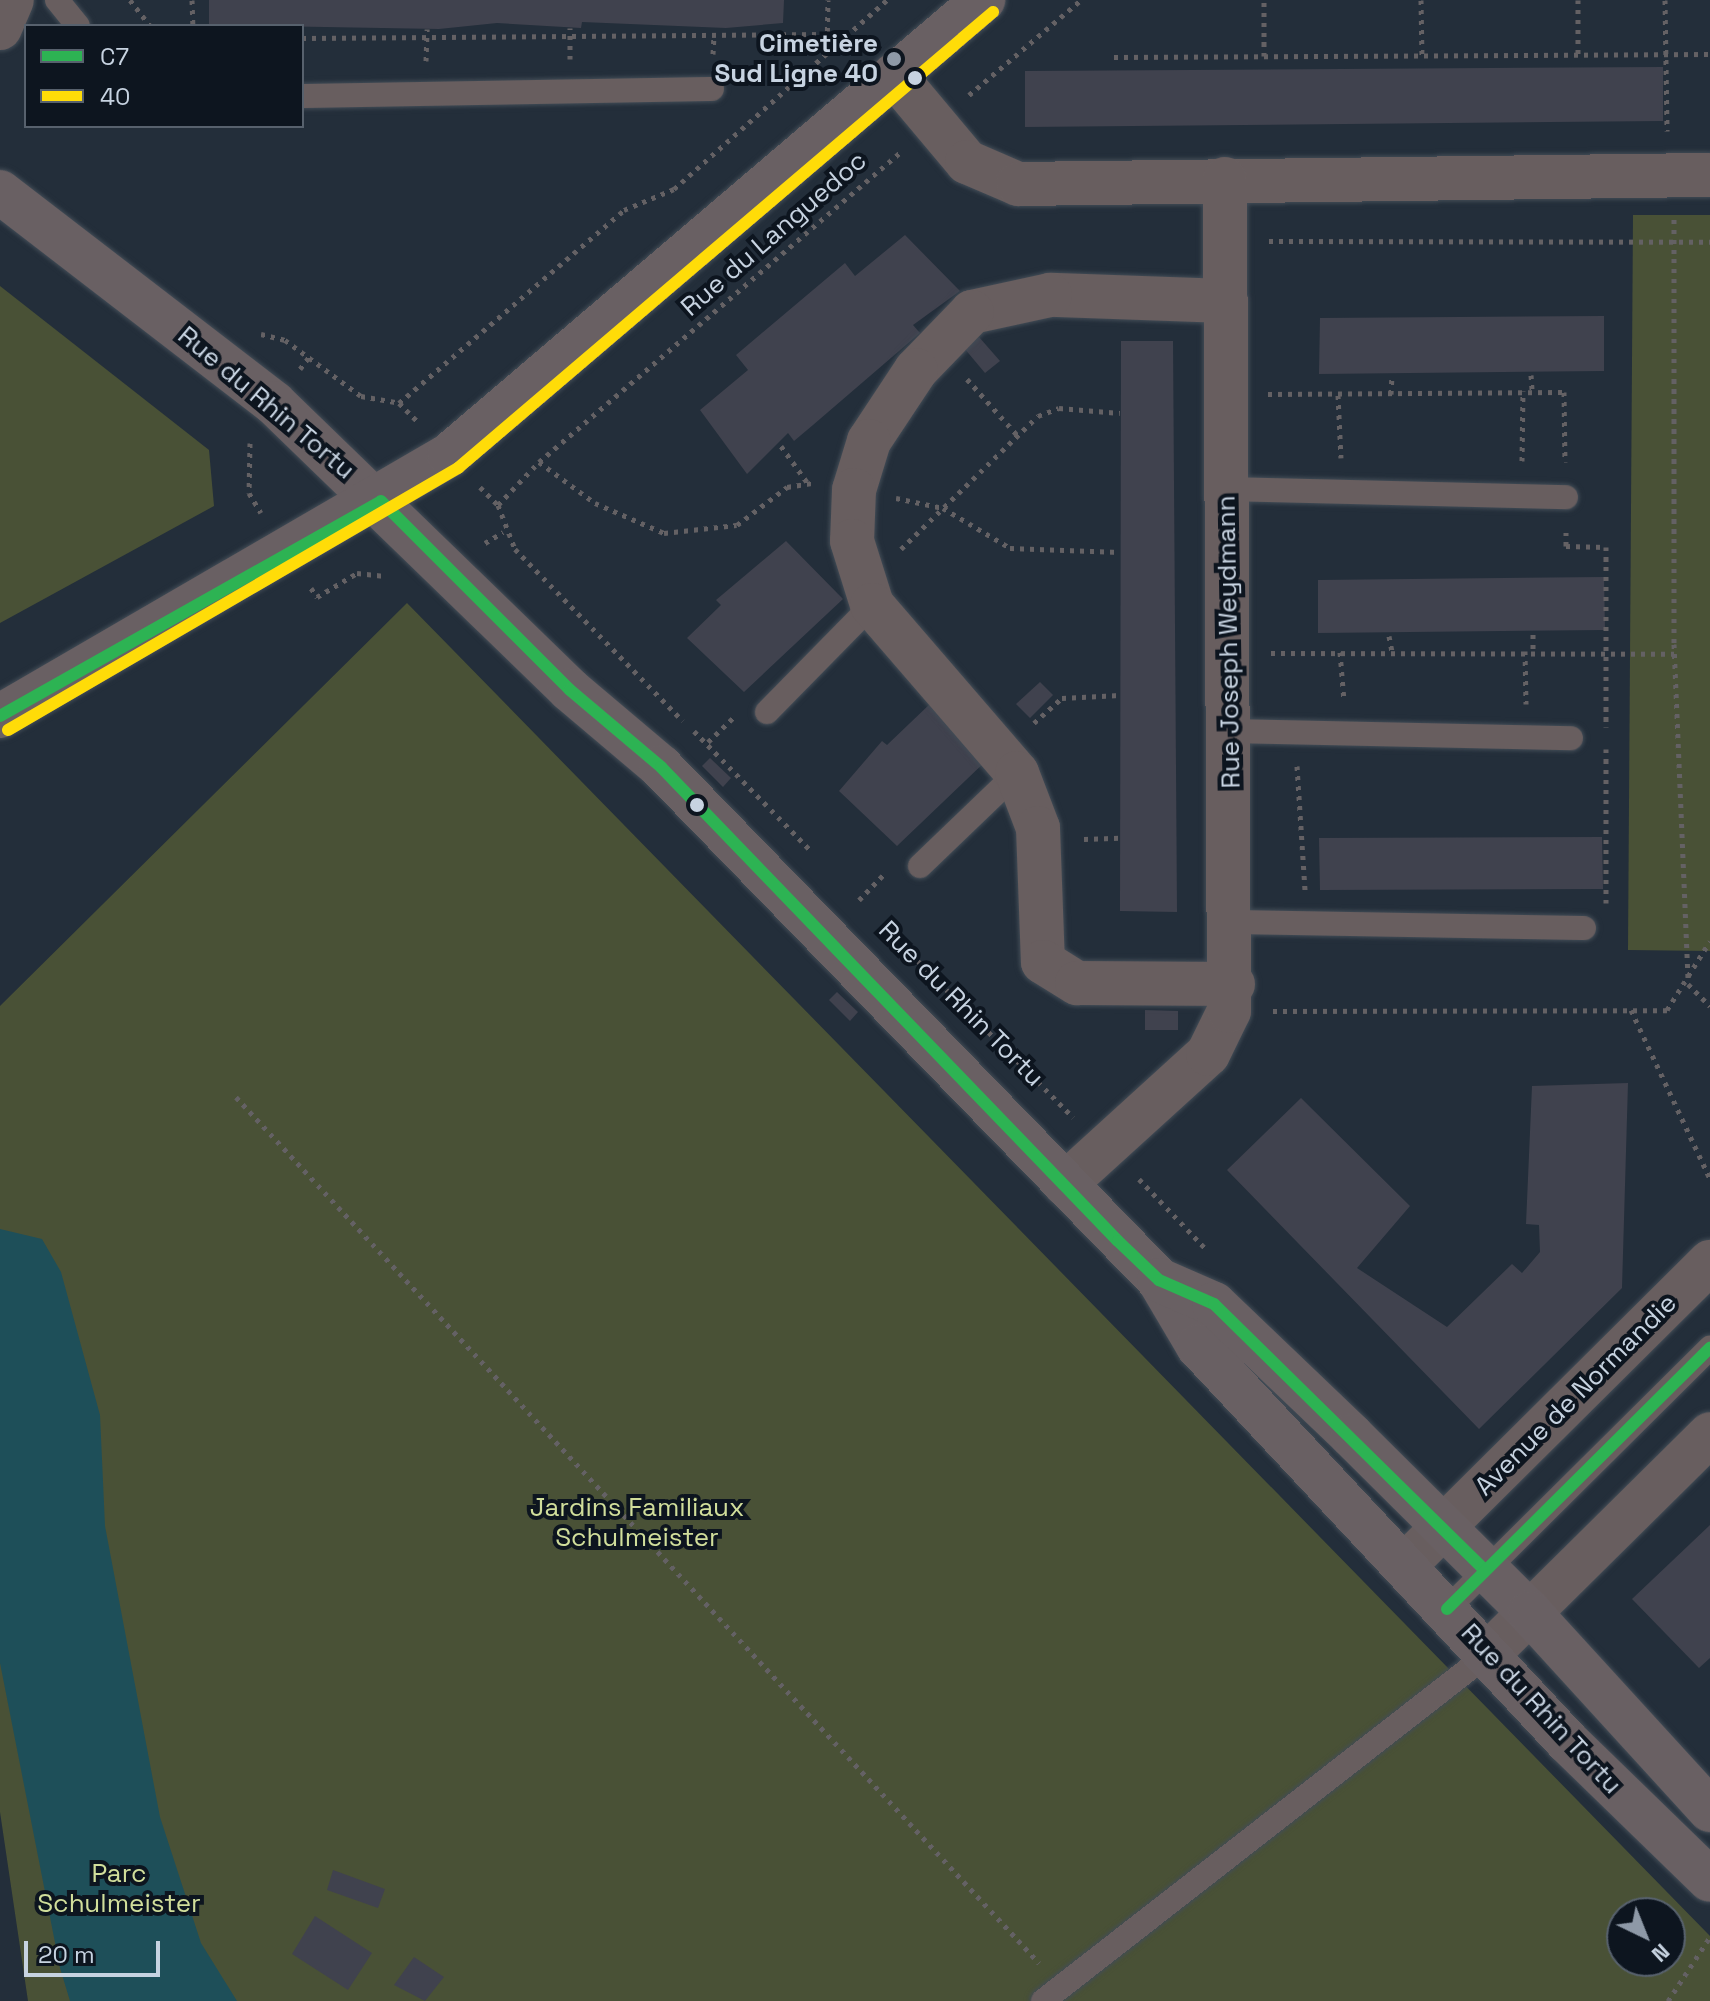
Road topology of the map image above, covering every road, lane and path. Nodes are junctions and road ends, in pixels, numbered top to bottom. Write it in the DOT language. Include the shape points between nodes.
graph roads {
  1 [pos="12,0"];
  2 [pos="57,0"];
  3 [pos="130,0"];
  4 [pos="192,0"];
  5 [pos="828,0"];
  6 [pos="887,0"];
  7 [pos="983,0"];
  8 [pos="1081,0"];
  9 [pos="1264,0"];
  10 [pos="1421,0"];
  11 [pos="1578,0"];
  12 [pos="1665,0"];
  13 [pos="76,24"];
  14 [pos="148,24"];
  15 [pos="193,24"];
  16 [pos="0,28"];
  17 [pos="829,34"];
  18 [pos="304,38"];
  19 [pos="827,52"];
  20 [pos="1666,53"];
  21 [pos="1710,54"];
  22 [pos="1578,55"];
  23 [pos="1264,56"];
  24 [pos="1422,56"];
  25 [pos="1114,57"];
  26 [pos="894,75"];
  27 [pos="712,89"];
  28 [pos="304,96"];
  29 [pos="935,123"];
  30 [pos="1667,141"];
  31 [pos="1710,175"];
  32 [pos="1225,179"];
  33 [pos="0,192"];
  34 [pos="1673,210"];
  35 [pos="1252,241"];
  36 [pos="1676,242"];
  37 [pos="1710,242"];
  38 [pos="1226,301"];
  39 [pos="309,357"];
  40 [pos="1531,375"];
  41 [pos="1392,377"];
  42 [pos="1523,391"];
  43 [pos="1532,391"];
  44 [pos="1227,394"];
  45 [pos="1391,394"];
  46 [pos="1338,395"];
  47 [pos="399,403"];
  48 [pos="423,428"];
  49 [pos="250,437"];
  50 [pos="781,446"];
  51 [pos="807,482"];
  52 [pos="481,488"];
  53 [pos="1228,489"];
  54 [pos="1342,491"];
  55 [pos="1521,494"];
  56 [pos="1566,497"];
  57 [pos="381,501"];
  58 [pos="498,505"];
  59 [pos="260,511"];
  60 [pos="503,532"];
  61 [pos="482,545"];
  62 [pos="305,580"];
  63 [pos="400,586"];
  64 [pos="872,605"];
  65 [pos="1533,634"];
  66 [pos="1389,636"];
  67 [pos="1525,651"];
  68 [pos="1533,651"];
  69 [pos="1606,651"];
  70 [pos="1340,652"];
  71 [pos="1392,652"];
  72 [pos="1229,653"];
  73 [pos="1674,654"];
  74 [pos="767,712"];
  75 [pos="0,716"];
  76 [pos="1230,731"];
  77 [pos="1299,733"];
  78 [pos="1346,734"];
  79 [pos="1527,737"];
  80 [pos="1571,738"];
  81 [pos="1017,773"];
  82 [pos="1120,838"];
  83 [pos="1074,839"];
  84 [pos="822,864"];
  85 [pos="920,866"];
  86 [pos="850,891"];
  87 [pos="869,911"];
  88 [pos="1232,922"];
  89 [pos="1305,924"];
  90 [pos="1584,928"];
  91 [pos="899,941"];
  92 [pos="1709,945"];
  93 [pos="1688,984"];
  94 [pos="1231,998"];
  95 [pos="1710,1006"];
  96 [pos="1631,1010"];
  97 [pos="236,1097"];
  98 [pos="1109,1151"];
  99 [pos="1710,1179"];
  100 [pos="1065,1184"];
  101 [pos="1210,1252"];
  102 [pos="1710,1262"];
  103 [pos="1159,1280"];
  104 [pos="1710,1348"];
  105 [pos="1710,1434"];
  106 [pos="1444,1528"];
  107 [pos="1406,1564"];
  108 [pos="1485,1570"];
  109 [pos="1447,1609"];
  110 [pos="1530,1613"];
  111 [pos="1487,1655"];
  112 [pos="1710,1810"];
  113 [pos="1710,1880"];
  114 [pos="1710,1937"];
  115 [pos="1052,1994"];
  116 [pos="1668,2001"];
  1 -- 16 [label="street"];
  2 -- 13 [label="lane"];
  3 -- 14 [label="path"];
  4 -- 15 [label="path"];
  5 -- 17 [label="path"];
  6 -- 19 [label="path"];
  7 -- 26 [label="street"];
  8 -- 29 [label="path, Rue du Languedoc"];
  9 -- 23 [label="path"];
  10 -- 24 [label="path"];
  11 -- 22 [label="path"];
  12 -- 20 [label="path"];
  17 -- 18 [label="path"];
  17 -- 19 [label="path"];
  19 -- 47 [label="path" via="674,189 624,210"];
  20 -- 21 [label="path"];
  20 -- 22 [label="path"];
  20 -- 30 [label="path"];
  22 -- 24 [label="path"];
  23 -- 24 [label="path"];
  23 -- 25 [label="path"];
  26 -- 29 [label="street"];
  26 -- 57 [label="street" via="449,455"];
  27 -- 28 [label="lane"];
  29 -- 32 [label="street" via="984,175 1018,184"];
  29 -- 58 [label="path, Rue du Languedoc" via="539,462"];
  31 -- 32 [label="street"];
  32 -- 38 [label="street, Rue Joseph Weydmann"];
  33 -- 57 [label="street, Rue du Rhin Tortu" via="274,403"];
  34 -- 36 [label="path"];
  35 -- 36 [label="path"];
  36 -- 37 [label="path"];
  36 -- 73 [label="path"];
  38 -- 44 [label="street, Rue Joseph Weydmann"];
  38 -- 64 [label="street" via="1050,295 972,312 916,370 869,441 854,490 852,541"];
  39 -- 47 [label="path" via="361,396"];
  40 -- 43 [label="path"];
  41 -- 45 [label="path"];
  42 -- 43 [label="path"];
  42 -- 45 [label="path"];
  42 -- 55 [label="path"];
  43 -- 56 [label="path" via="1564,392"];
  44 -- 46 [label="path"];
  44 -- 53 [label="street, Rue Joseph Weydmann"];
  45 -- 46 [label="path"];
  46 -- 54 [label="path"];
  47 -- 48 [label="path"];
  49 -- 59 [label="path" via="249,493"];
  50 -- 51 [label="path"];
  52 -- 58 [label="path"];
  53 -- 54 [label="lane"];
  53 -- 72 [label="street, Rue Joseph Weydmann"];
  54 -- 55 [label="lane"];
  55 -- 56 [label="lane"];
  56 -- 69 [label="path" via="1566,546 1606,547"];
  57 -- 75 [label="street"];
  57 -- 100 [label="street, Rue du Rhin Tortu" via="570,690 661,767"];
  58 -- 60 [label="path"];
  60 -- 61 [label="path"];
  60 -- 84 [label="path"];
  62 -- 63 [label="path" via="317,597 357,573 389,576"];
  64 -- 74 [label="lane"];
  64 -- 81 [label="street"];
  65 -- 68 [label="path"];
  66 -- 71 [label="path"];
  67 -- 68 [label="path"];
  67 -- 71 [label="path"];
  67 -- 79 [label="path"];
  68 -- 69 [label="path"];
  69 -- 73 [label="path"];
  69 -- 90 [label="path" via="1606,907 1586,907"];
  70 -- 71 [label="path"];
  70 -- 72 [label="path"];
  70 -- 78 [label="path"];
  72 -- 76 [label="street, Rue Joseph Weydmann"];
  73 -- 93 [label="path"];
  76 -- 77 [label="lane"];
  76 -- 88 [label="street, Rue Joseph Weydmann"];
  77 -- 78 [label="lane"];
  77 -- 89 [label="path" via="1295,799 1304,800"];
  78 -- 79 [label="lane"];
  79 -- 80 [label="lane"];
  81 -- 85 [label="lane"];
  81 -- 94 [label="street" via="1038,828 1043,962 1077,983"];
  82 -- 83 [label="path"];
  86 -- 87 [label="path, Rue du Rhin Tortu"];
  88 -- 89 [label="lane"];
  88 -- 94 [label="street, Rue Joseph Weydmann"];
  89 -- 90 [label="lane"];
  91 -- 98 [label="path, Rue du Rhin Tortu"];
  92 -- 93 [label="path"];
  93 -- 95 [label="path"];
  93 -- 96 [label="path" via="1667,1010"];
  94 -- 96 [label="path"];
  94 -- 98 [label="street, Rue Joseph Weydmann" via="1208,1054"];
  96 -- 99 [label="path"];
  97 -- 115 [label="path"];
  98 -- 100 [label="street, Rue Joseph Weydmann"];
  98 -- 101 [label="path, Rue du Rhin Tortu"];
  100 -- 103 [label="street, Rue du Rhin Tortu"];
  102 -- 106 [label="street, Avenue de Normandie"];
  103 -- 106 [label="street, Rue du Rhin Tortu" via="1214,1304"];
  103 -- 107 [label="street, Rue du Rhin Tortu" via="1198,1346"];
  104 -- 108 [label="lane"];
  105 -- 110 [label="street"];
  106 -- 107 [label="street, Avenue de Normandie"];
  106 -- 108 [label="street, Rue du Rhin Tortu"];
  107 -- 109 [label="street, Rue du Rhin Tortu"];
  108 -- 109 [label="lane"];
  108 -- 110 [label="street, Rue du Rhin Tortu"];
  109 -- 111 [label="street, Rue du Rhin Tortu"];
  110 -- 111 [label="street"];
  110 -- 112 [label="street, Rue du Rhin Tortu"];
  111 -- 113 [label="street, Rue du Rhin Tortu"];
  111 -- 115 [label="lane"];
  114 -- 116 [label="path"];
}
